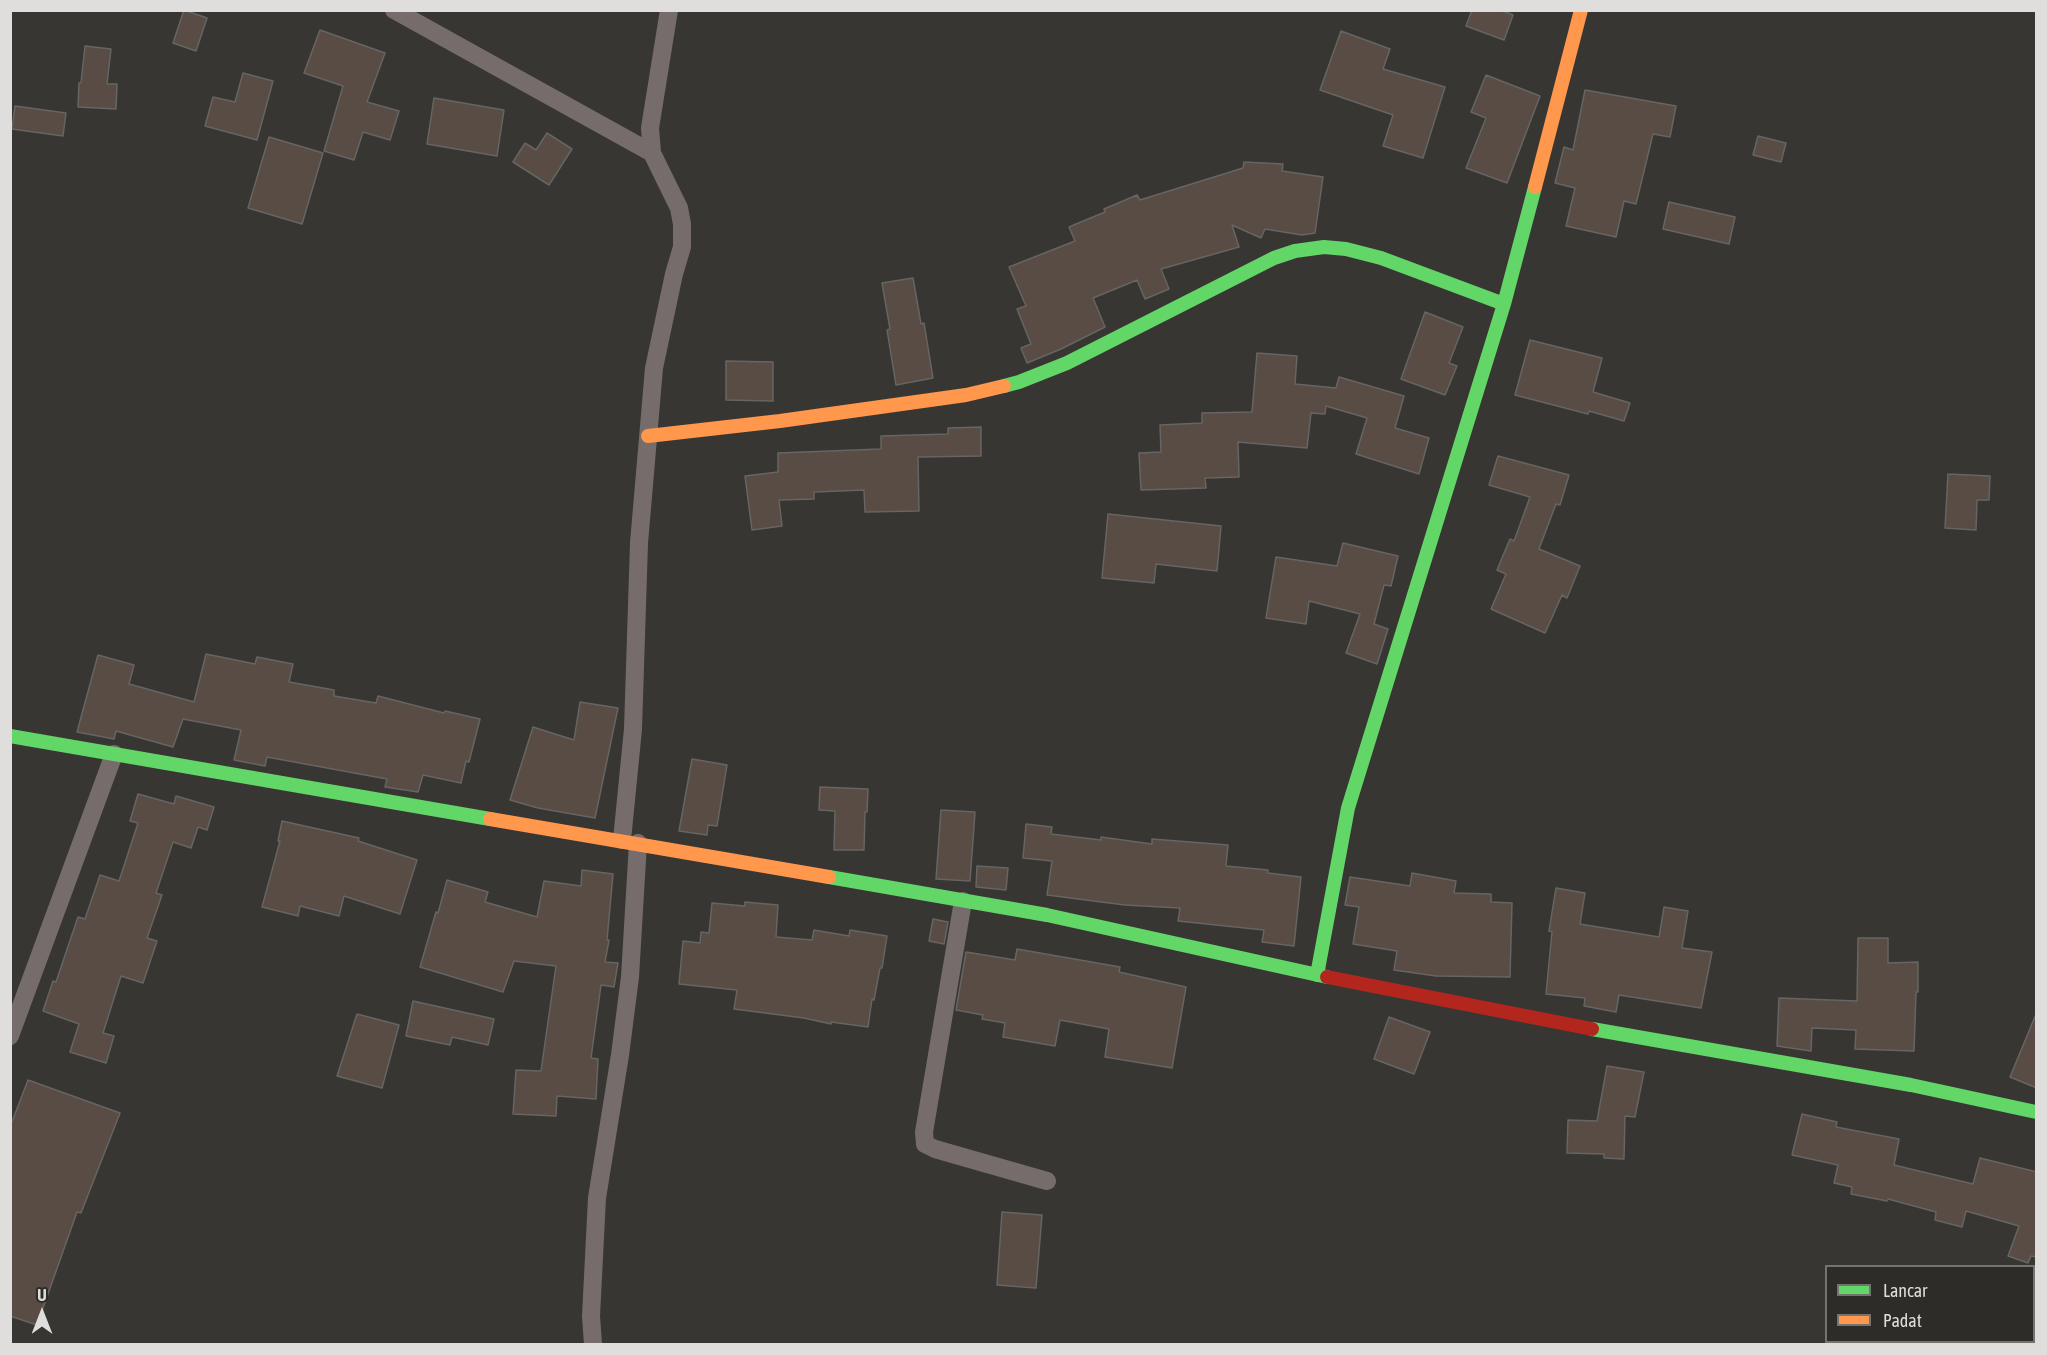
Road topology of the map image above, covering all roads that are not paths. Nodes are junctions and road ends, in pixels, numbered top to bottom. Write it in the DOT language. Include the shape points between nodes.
graph roads {
  1 [pos="394,10"];
  2 [pos="669,10"];
  3 [pos="1581,10"];
  4 [pos="652,153"];
  5 [pos="1504,304"];
  6 [pos="648,436"];
  7 [pos="10,736"];
  8 [pos="114,754"];
  9 [pos="630,842"];
  10 [pos="963,901"];
  11 [pos="1317,975"];
  12 [pos="10,1036"];
  13 [pos="2037,1112"];
  14 [pos="1047,1181"];
  15 [pos="593,1344"];
  1 -- 4 [label="street"];
  2 -- 4 [label="street" via="650,128"];
  3 -- 5 [label="street"];
  4 -- 6 [label="street" via="679,208 682,247 654,368"];
  5 -- 6 [label="street" via="1381,258 1346,249 1295,250 1067,363 1019,382 966,395"];
  5 -- 11 [label="street" via="1348,808"];
  6 -- 9 [label="street" via="639,543"];
  7 -- 8 [label="street"];
  8 -- 9 [label="street"];
  8 -- 12 [label="street"];
  9 -- 10 [label="street"];
  9 -- 15 [label="street" via="630,977 597,1198"];
  10 -- 11 [label="street" via="1047,915"];
  10 -- 14 [label="street" via="925,1143"];
  11 -- 13 [label="street"];
}
